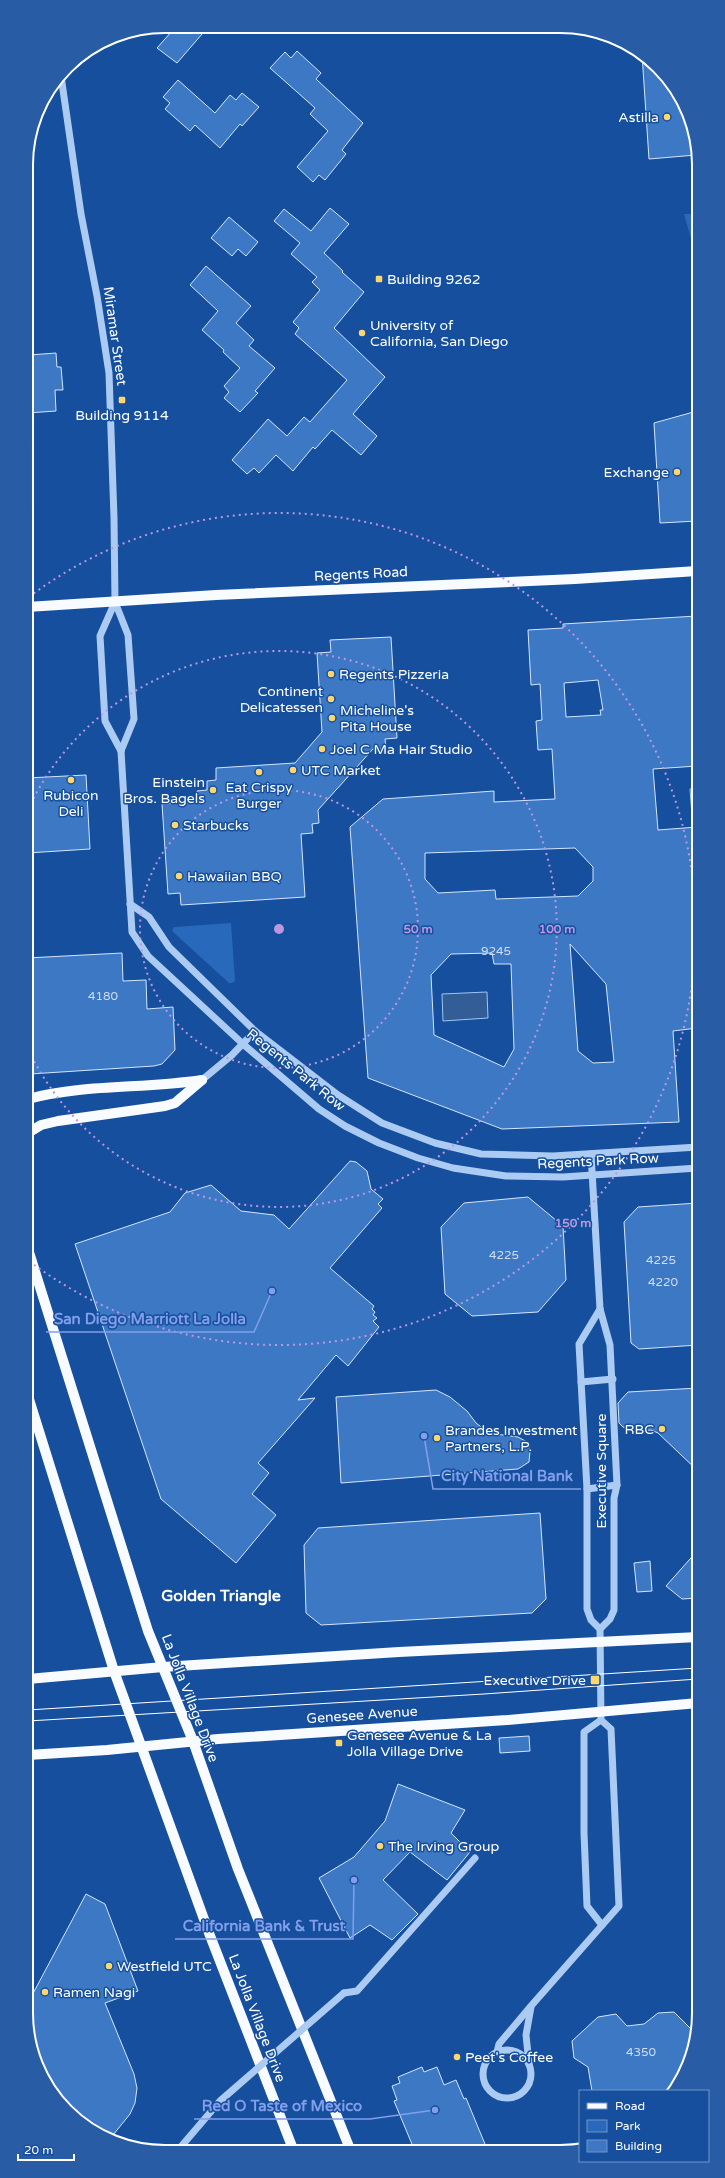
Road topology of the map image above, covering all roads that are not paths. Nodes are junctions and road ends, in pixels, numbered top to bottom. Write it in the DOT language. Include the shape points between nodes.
graph roads {
  1 [pos="62,83"];
  2 [pos="692,571"];
  3 [pos="115,602"];
  4 [pos="33,607"];
  5 [pos="121,751"];
  6 [pos="130,904"];
  7 [pos="255,1031"];
  8 [pos="243,1044"];
  9 [pos="202,1080"];
  10 [pos="33,1098"];
  11 [pos="33,1130"];
  12 [pos="692,1147"];
  13 [pos="591,1154"];
  14 [pos="692,1168"];
  15 [pos="592,1175"];
  16 [pos="33,1265"];
  17 [pos="600,1309"];
  18 [pos="612,1379"];
  19 [pos="581,1382"];
  20 [pos="33,1412"];
  21 [pos="617,1485"];
  22 [pos="587,1488"];
  23 [pos="600,1629"];
  24 [pos="692,1637"];
  25 [pos="601,1641"];
  26 [pos="163,1667"];
  27 [pos="114,1671"];
  28 [pos="33,1679"];
  29 [pos="692,1704"];
  30 [pos="601,1715"];
  31 [pos="193,1741"];
  32 [pos="141,1746"];
  33 [pos="33,1755"];
  34 [pos="475,1858"];
  35 [pos="602,1925"];
  36 [pos="531,2006"];
  37 [pos="497,2052"];
  38 [pos="529,2066"];
  39 [pos="182,2145"];
  40 [pos="291,2145"];
  41 [pos="348,2145"];
  1 -- 3 [label="street, Miramar Street" via="81,214 109,373"];
  2 -- 3 [label="main road, Regents Road" via="575,579 216,594"];
  3 -- 4 [label="main road, Regents Road"];
  3 -- 5 [label="street, Regents Park Row" via="128,635 134,719"];
  3 -- 5 [label="street" via="100,636 105,721"];
  5 -- 6 [label="street, Regents Park Row"];
  6 -- 7 [label="street, Regents Park Row" via="149,917 168,947"];
  6 -- 8 [label="street, Regents Park Row" via="132,932 148,956"];
  7 -- 8 [label="street"];
  7 -- 13 [label="street, Regents Park Row" via="338,1095 382,1123 429,1140 481,1154"];
  8 -- 9 [label="street"];
  8 -- 15 [label="street, Regents Park Row" via="319,1109 345,1126 418,1158 453,1168 506,1176"];
  9 -- 10 [label="main road" via="169,1085 84,1088"];
  9 -- 11 [label="main road" via="175,1102 165,1106 58,1121"];
  12 -- 13 [label="street, Regents Park Row"];
  13 -- 15 [label="street, Executive Square"];
  14 -- 15 [label="street, Regents Park Row"];
  15 -- 17 [label="street, Executive Square"];
  16 -- 26 [label="main road, La Jolla Village Drive" via="148,1631"];
  17 -- 18 [label="street, Executive Square" via="610,1345"];
  17 -- 19 [label="street, Executive Square" via="579,1344"];
  18 -- 19 [label="street"];
  18 -- 21 [label="street, Executive Square"];
  19 -- 22 [label="street, Executive Square"];
  20 -- 27 [label="main road, La Jolla Village Drive"];
  21 -- 22 [label="street"];
  21 -- 23 [label="street, Executive Square" via="614,1498 614,1610 610,1620"];
  22 -- 23 [label="street, Executive Square" via="587,1609 591,1620"];
  23 -- 25 [label="street"];
  24 -- 25 [label="main road"];
  25 -- 26 [label="main road"];
  25 -- 30 [label="street"];
  26 -- 27 [label="main road"];
  26 -- 31 [label="main road, La Jolla Village Drive"];
  27 -- 28 [label="main road"];
  27 -- 32 [label="main road, La Jolla Village Drive"];
  29 -- 30 [label="main road, Genesee Avenue"];
  30 -- 31 [label="main road, Genesee Avenue"];
  30 -- 35 [label="street" via="611,1730 619,1906"];
  30 -- 35 [label="street" via="584,1732 584,1833 587,1906"];
  31 -- 32 [label="main road, Genesee Avenue"];
  31 -- 41 [label="main road, La Jolla Village Drive" via="238,1869"];
  32 -- 33 [label="main road, Genesee Avenue"];
  32 -- 40 [label="main road, La Jolla Village Drive" via="209,1933"];
  34 -- 39 [label="street, bridge" via="357,1991 344,1994 220,2101"];
  35 -- 36 [label="street"];
  36 -- 37 [label="street" via="500,2044"];
  36 -- 38 [label="street" via="526,2035"];
  37 -- 38 [label="street" via="514,2051 522,2056"];
  37 -- 38 [label="street" via="490,2057 483,2070 485,2086 496,2096 512,2098 520,2094 528,2086 531,2077"];
}
